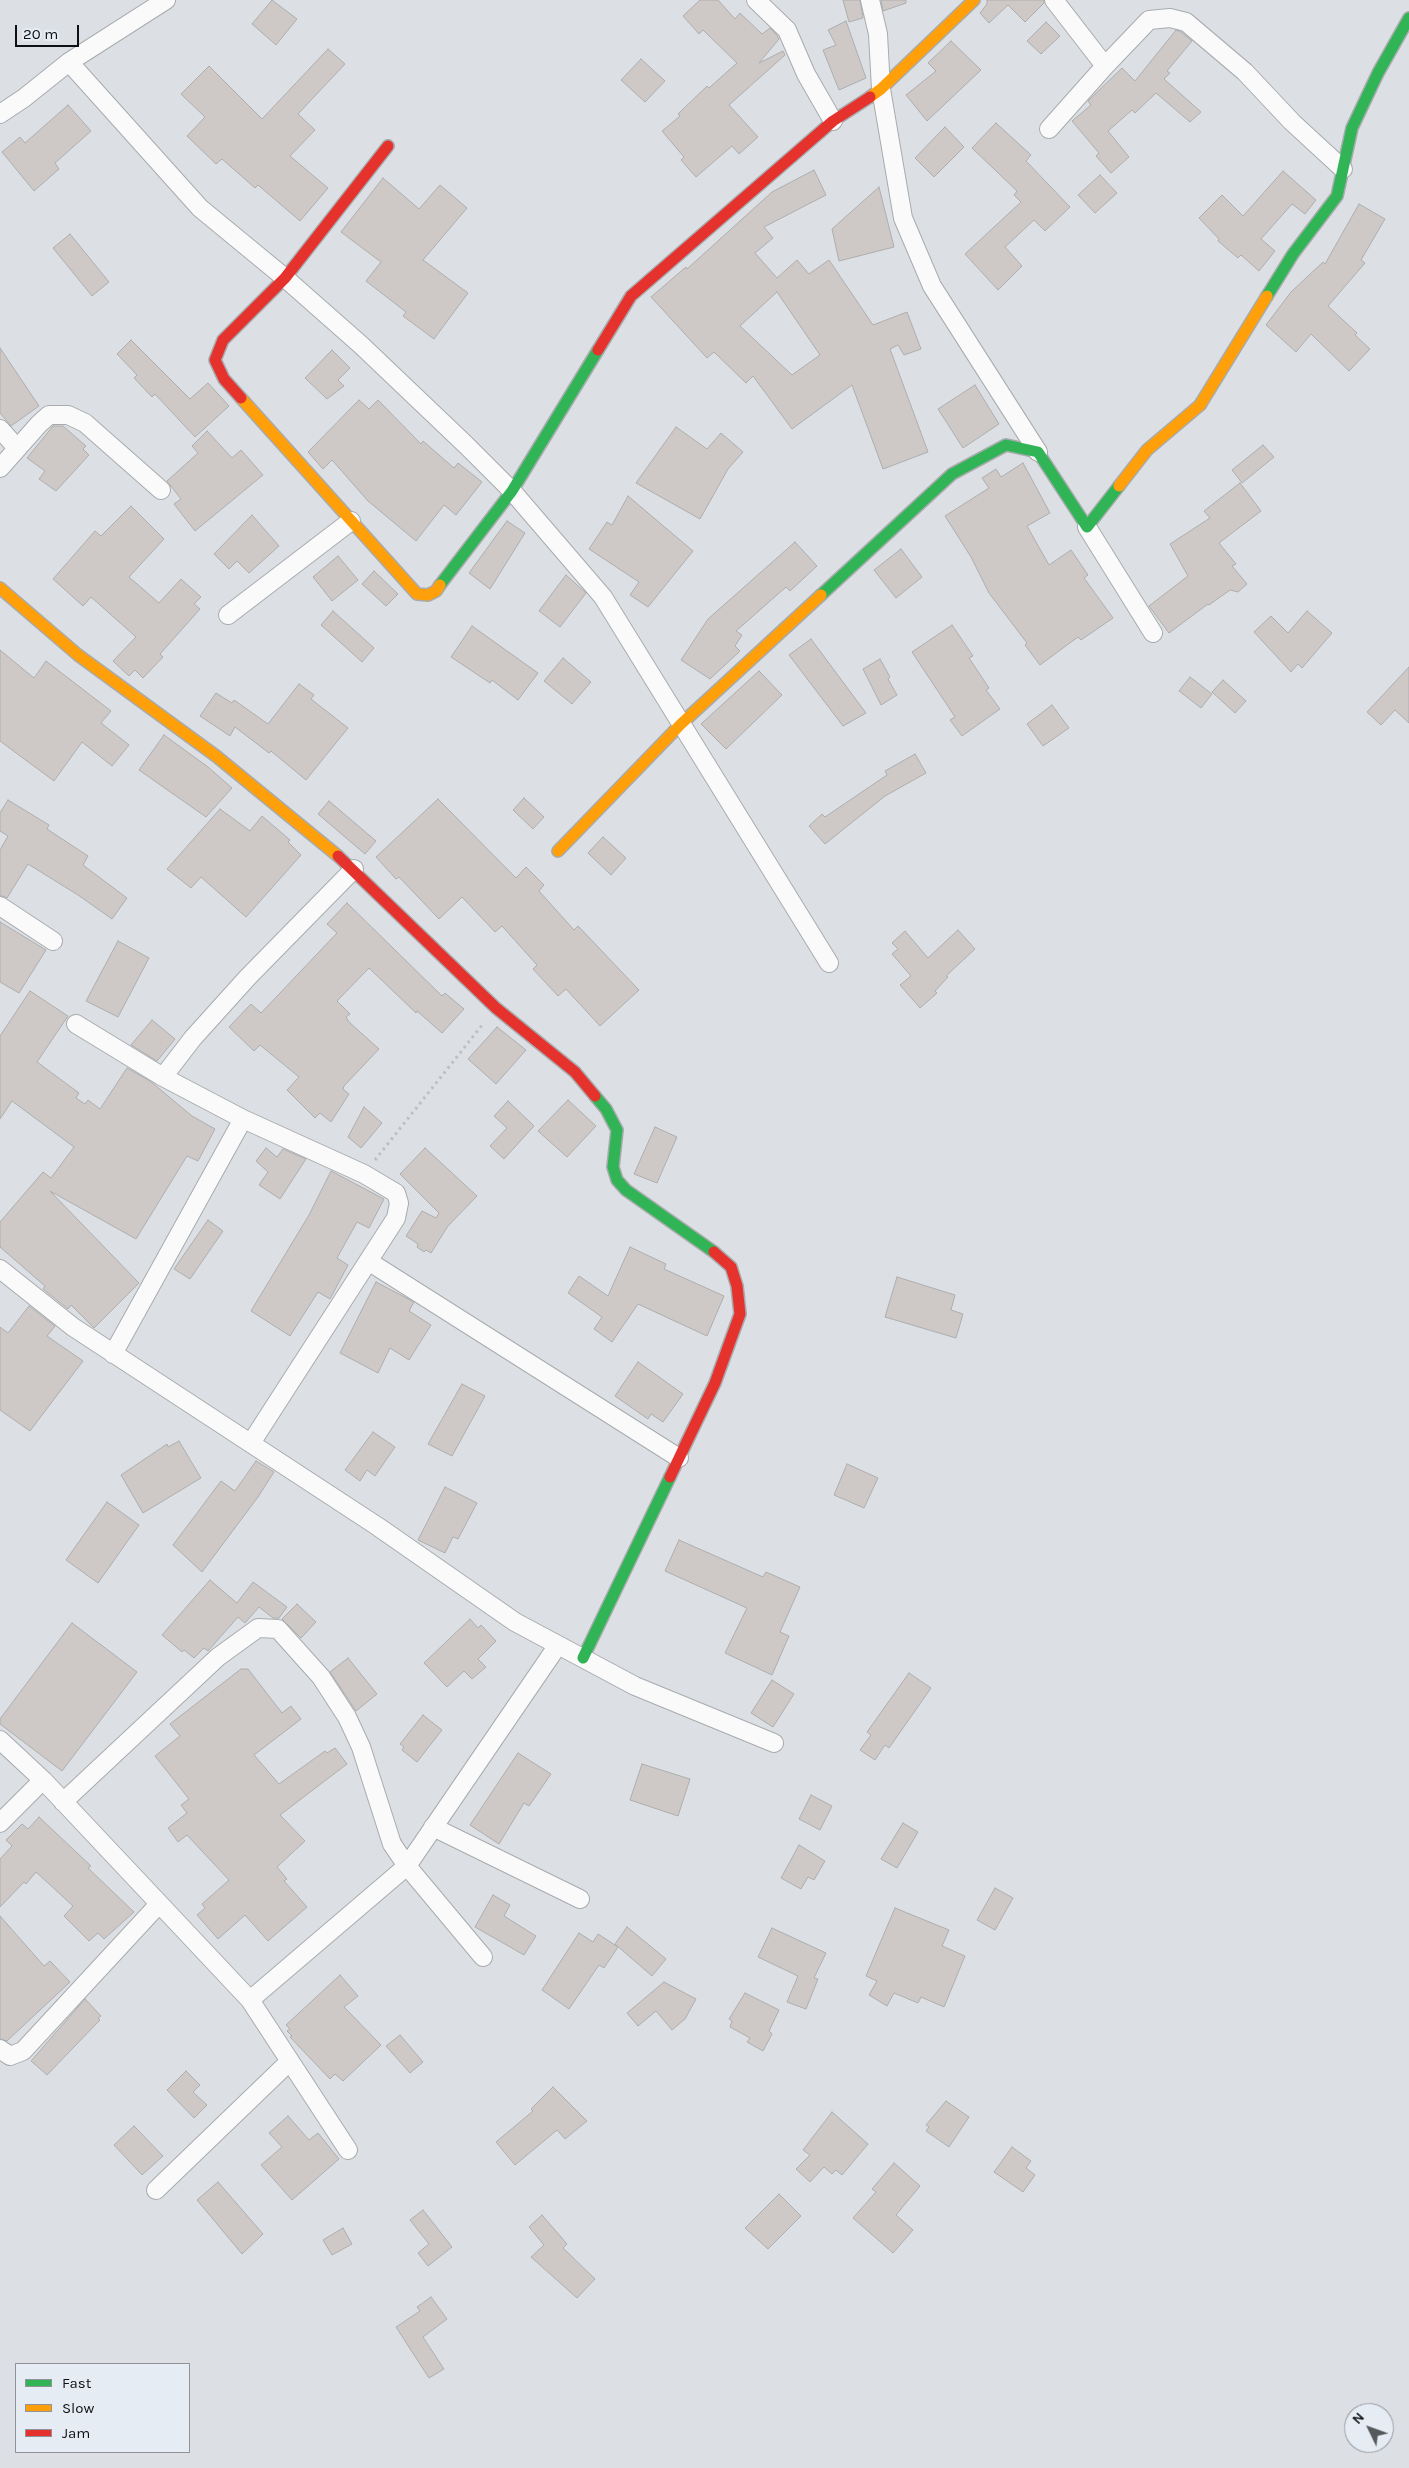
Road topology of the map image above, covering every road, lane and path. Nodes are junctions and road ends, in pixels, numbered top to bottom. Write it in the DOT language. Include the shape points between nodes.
graph roads {
  1 [pos="166,0"];
  2 [pos="756,0"];
  3 [pos="870,0"];
  4 [pos="974,0"];
  5 [pos="1054,0"];
  6 [pos="1409,18"];
  7 [pos="69,62"];
  8 [pos="1105,66"];
  9 [pos="881,89"];
  10 [pos="0,114"];
  11 [pos="833,121"];
  12 [pos="1049,129"];
  13 [pos="388,146"];
  14 [pos="1343,169"];
  15 [pos="285,278"];
  16 [pos="0,429"];
  17 [pos="17,448"];
  18 [pos="1038,452"];
  19 [pos="0,468"];
  20 [pos="161,490"];
  21 [pos="512,491"];
  22 [pos="351,520"];
  23 [pos="1087,526"];
  24 [pos="0,588"];
  25 [pos="228,615"];
  26 [pos="1153,633"];
  27 [pos="681,724"];
  28 [pos="558,851"];
  29 [pos="354,869"];
  30 [pos="0,906"];
  31 [pos="53,941"];
  32 [pos="829,963"];
  33 [pos="496,1008"];
  34 [pos="76,1024"];
  35 [pos="163,1078"];
  36 [pos="243,1119"];
  37 [pos="364,1174"];
  38 [pos="368,1261"];
  39 [pos="0,1269"];
  40 [pos="113,1354"];
  41 [pos="250,1443"];
  42 [pos="679,1458"];
  43 [pos="558,1646"];
  44 [pos="583,1658"];
  45 [pos="0,1740"];
  46 [pos="774,1743"];
  47 [pos="43,1780"];
  48 [pos="63,1802"];
  49 [pos="0,1823"];
  50 [pos="433,1828"];
  51 [pos="407,1866"];
  52 [pos="580,1899"];
  53 [pos="160,1904"];
  54 [pos="483,1957"];
  55 [pos="250,2000"];
  56 [pos="0,2049"];
  57 [pos="290,2061"];
  58 [pos="348,2150"];
  59 [pos="156,2190"];
  1 -- 7 [label="street"];
  2 -- 11 [label="street" via="787,30 806,74"];
  3 -- 9 [label="street" via="878,34"];
  4 -- 9 [label="street"];
  5 -- 8 [label="street"];
  6 -- 14 [label="street" via="1352,128"];
  7 -- 10 [label="street"];
  7 -- 15 [label="street" via="200,208"];
  8 -- 12 [label="street"];
  8 -- 14 [label="street" via="1149,20 1170,18 1186,22 1245,72"];
  9 -- 11 [label="street"];
  9 -- 18 [label="street" via="903,218 932,286"];
  11 -- 21 [label="street" via="631,296"];
  13 -- 15 [label="street"];
  14 -- 23 [label="street" via="1337,196 1293,254 1200,405 1148,450"];
  15 -- 21 [label="street" via="362,345"];
  15 -- 22 [label="street" via="223,340 215,360 224,379"];
  16 -- 17 [label="street"];
  17 -- 19 [label="street"];
  17 -- 20 [label="street" via="49,415 68,415 85,423"];
  18 -- 23 [label="street"];
  18 -- 27 [label="street" via="1006,445 952,474"];
  21 -- 22 [label="street" via="436,591 428,596 417,594"];
  21 -- 27 [label="street" via="603,597"];
  22 -- 25 [label="street"];
  23 -- 26 [label="street"];
  24 -- 29 [label="street" via="78,655 216,756"];
  27 -- 28 [label="street"];
  27 -- 32 [label="street"];
  29 -- 33 [label="street"];
  29 -- 35 [label="street" via="248,977 193,1038"];
  30 -- 31 [label="street"];
  33 -- 37 [label="path"];
  33 -- 42 [label="street" via="575,1072 606,1109 617,1130 613,1167 617,1180 626,1190 711,1249 731,1267 738,1286 740,1314 715,1383"];
  34 -- 35 [label="street"];
  35 -- 36 [label="street"];
  36 -- 37 [label="street"];
  36 -- 40 [label="street"];
  37 -- 38 [label="street" via="396,1194 399,1203 396,1218"];
  38 -- 41 [label="street"];
  38 -- 42 [label="street"];
  39 -- 40 [label="street" via="72,1327"];
  40 -- 41 [label="street"];
  41 -- 43 [label="street" via="515,1622"];
  42 -- 44 [label="street"];
  43 -- 44 [label="street"];
  43 -- 50 [label="street"];
  44 -- 46 [label="street" via="636,1686"];
  45 -- 47 [label="street"];
  47 -- 48 [label="street"];
  47 -- 49 [label="street"];
  48 -- 51 [label="street" via="218,1657 258,1628 278,1629 321,1677 347,1717 361,1747 392,1844"];
  48 -- 53 [label="street"];
  50 -- 51 [label="street"];
  50 -- 52 [label="street"];
  51 -- 54 [label="street"];
  51 -- 55 [label="street"];
  53 -- 55 [label="street"];
  53 -- 56 [label="street" via="23,2051 10,2056"];
  55 -- 57 [label="street"];
  57 -- 58 [label="street"];
  57 -- 59 [label="street"];
}
